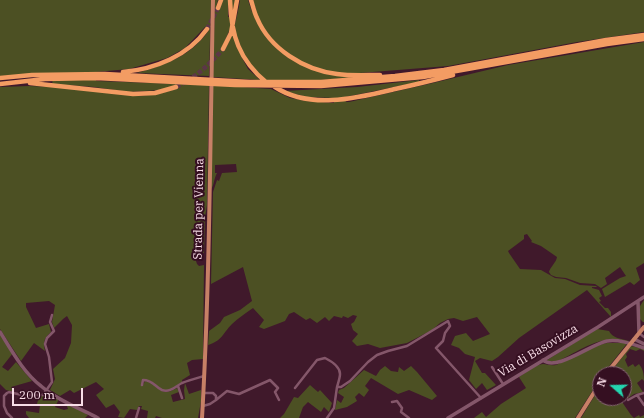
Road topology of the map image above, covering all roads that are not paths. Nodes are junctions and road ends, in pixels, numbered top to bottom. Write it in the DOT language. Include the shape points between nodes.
graph roads {
  1 [pos="213,0"];
  2 [pos="220,0"];
  3 [pos="230,0"];
  4 [pos="237,0"];
  5 [pos="251,0"];
  6 [pos="218,8"];
  7 [pos="207,28"];
  8 [pos="644,35"];
  9 [pos="644,39"];
  10 [pos="223,49"];
  11 [pos="479,68"];
  12 [pos="106,74"];
  13 [pos="96,76"];
  14 [pos="395,76"];
  15 [pos="53,77"];
  16 [pos="0,78"];
  17 [pos="356,82"];
  18 [pos="20,83"];
  19 [pos="233,83"];
  20 [pos="0,84"];
  21 [pos="176,87"];
  22 [pos="644,297"];
  23 [pos="638,302"];
  24 [pos="52,315"];
  25 [pos="644,327"];
  26 [pos="0,332"];
  27 [pos="639,333"];
  28 [pos="644,337"];
  29 [pos="634,338"];
  30 [pos="644,344"];
  31 [pos="644,348"];
  32 [pos="543,360"];
  33 [pos="612,366"];
  34 [pos="492,367"];
  35 [pos="204,376"];
  36 [pos="503,384"];
  37 [pos="142,385"];
  38 [pos="178,386"];
  39 [pos="337,387"];
  40 [pos="295,388"];
  41 [pos="47,391"];
  42 [pos="203,393"];
  43 [pos="644,393"];
  44 [pos="637,395"];
  45 [pos="592,396"];
  46 [pos="182,398"];
  47 [pos="481,398"];
  48 [pos="632,398"];
  49 [pos="216,400"];
  50 [pos="279,400"];
  51 [pos="392,402"];
  52 [pos="202,406"];
  53 [pos="644,406"];
  54 [pos="139,408"];
  55 [pos="12,418"];
  56 [pos="98,418"];
  57 [pos="136,418"];
  58 [pos="202,418"];
  59 [pos="327,418"];
  60 [pos="408,418"];
  61 [pos="448,418"];
  62 [pos="578,418"];
  1 -- 35 [label="main road, Strada per Vienna"];
  2 -- 6 [label="highway"];
  3 -- 11 [label="highway" via="234,34 243,55 267,83 285,93 318,100 346,99"];
  4 -- 10 [label="highway" via="231,33"];
  5 -- 14 [label="highway" via="257,18 268,36 278,47 304,64 338,74"];
  7 -- 12 [label="highway" via="193,45 180,54 138,70"];
  8 -- 14 [label="highway" via="471,66"];
  9 -- 11 [label="highway"];
  11 -- 17 [label="highway" via="423,78"];
  12 -- 13 [label="highway"];
  12 -- 19 [label="highway"];
  13 -- 15 [label="highway"];
  13 -- 19 [label="highway"];
  14 -- 17 [label="highway"];
  15 -- 16 [label="highway"];
  15 -- 18 [label="highway"];
  17 -- 19 [label="highway" via="314,87"];
  18 -- 20 [label="highway"];
  18 -- 21 [label="highway" via="133,94 155,93"];
  22 -- 23 [label="main road, Via di Basovizza"];
  23 -- 27 [label="main road"];
  23 -- 32 [label="main road, Via di Basovizza"];
  24 -- 41 [label="street" via="50,322 54,331 45,344 53,380"];
  25 -- 27 [label="main road"];
  26 -- 41 [label="main road" via="26,371"];
  27 -- 28 [label="street"];
  27 -- 29 [label="main road"];
  29 -- 30 [label="main road"];
  29 -- 33 [label="main road"];
  31 -- 32 [label="main road" via="612,340 556,364 548,364"];
  32 -- 36 [label="main road, Via di Basovizza"];
  34 -- 36 [label="street"];
  35 -- 38 [label="street"];
  35 -- 42 [label="main road, Strada per Vienna"];
  36 -- 47 [label="main road, Via di Basovizza"];
  37 -- 38 [label="street" via="144,380 148,380 167,391"];
  38 -- 46 [label="street"];
  39 -- 40 [label="street" via="339,371 325,358 317,360"];
  39 -- 47 [label="street" via="350,381 382,352 407,346 446,321 450,322 450,326 443,341 436,348"];
  39 -- 59 [label="street" via="334,408"];
  41 -- 55 [label="street" via="44,395 7,393 4,396 4,406"];
  41 -- 56 [label="main road"];
  42 -- 49 [label="street" via="213,393"];
  42 -- 52 [label="main road, Strada per Vienna"];
  43 -- 44 [label="street"];
  44 -- 48 [label="street"];
  44 -- 53 [label="street"];
  45 -- 62 [label="main road"];
  47 -- 61 [label="main road, Via di Basovizza"];
  49 -- 50 [label="street" via="227,391 239,394 270,380 278,388 275,392"];
  49 -- 52 [label="street"];
  51 -- 60 [label="street" via="397,401"];
  52 -- 58 [label="main road, Strada per Vienna"];
  54 -- 57 [label="street"];
}
